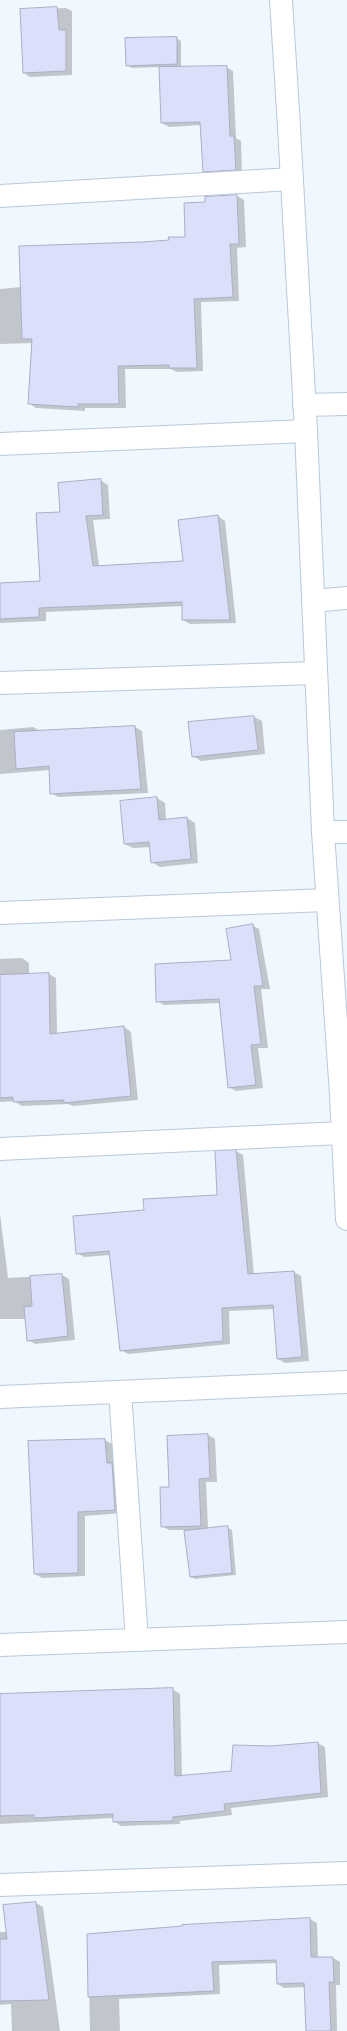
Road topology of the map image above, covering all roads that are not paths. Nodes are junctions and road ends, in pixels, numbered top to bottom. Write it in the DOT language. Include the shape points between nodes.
graph roads {
  1 [pos="280,0"];
  2 [pos="292,178"];
  3 [pos="0,196"];
  4 [pos="347,404"];
  5 [pos="304,406"];
  6 [pos="306,432"];
  7 [pos="0,444"];
  8 [pos="347,598"];
  9 [pos="313,601"];
  10 [pos="316,673"];
  11 [pos="0,683"];
  12 [pos="323,832"];
  13 [pos="347,832"];
  14 [pos="326,900"];
  15 [pos="0,913"];
  16 [pos="344,1095"];
  17 [pos="342,1133"];
  18 [pos="0,1149"];
  19 [pos="347,1219"];
  20 [pos="347,1382"];
  21 [pos="120,1392"];
  22 [pos="0,1397"];
  23 [pos="347,1632"];
  24 [pos="137,1640"];
  25 [pos="0,1645"];
  26 [pos="347,1873"];
  27 [pos="0,1886"];
  1 -- 2 [label="street"];
  2 -- 3 [label="street"];
  2 -- 5 [label="street"];
  4 -- 5 [label="street"];
  5 -- 6 [label="street"];
  6 -- 7 [label="street"];
  6 -- 9 [label="street"];
  8 -- 9 [label="street"];
  9 -- 10 [label="street"];
  10 -- 11 [label="street"];
  10 -- 12 [label="street"];
  12 -- 13 [label="street"];
  12 -- 14 [label="street"];
  14 -- 15 [label="street"];
  14 -- 16 [label="street"];
  16 -- 17 [label="street"];
  17 -- 18 [label="street"];
  17 -- 19 [label="street"];
  20 -- 21 [label="street"];
  21 -- 22 [label="street"];
  21 -- 24 [label="street"];
  23 -- 24 [label="street"];
  24 -- 25 [label="street"];
  26 -- 27 [label="street"];
}
